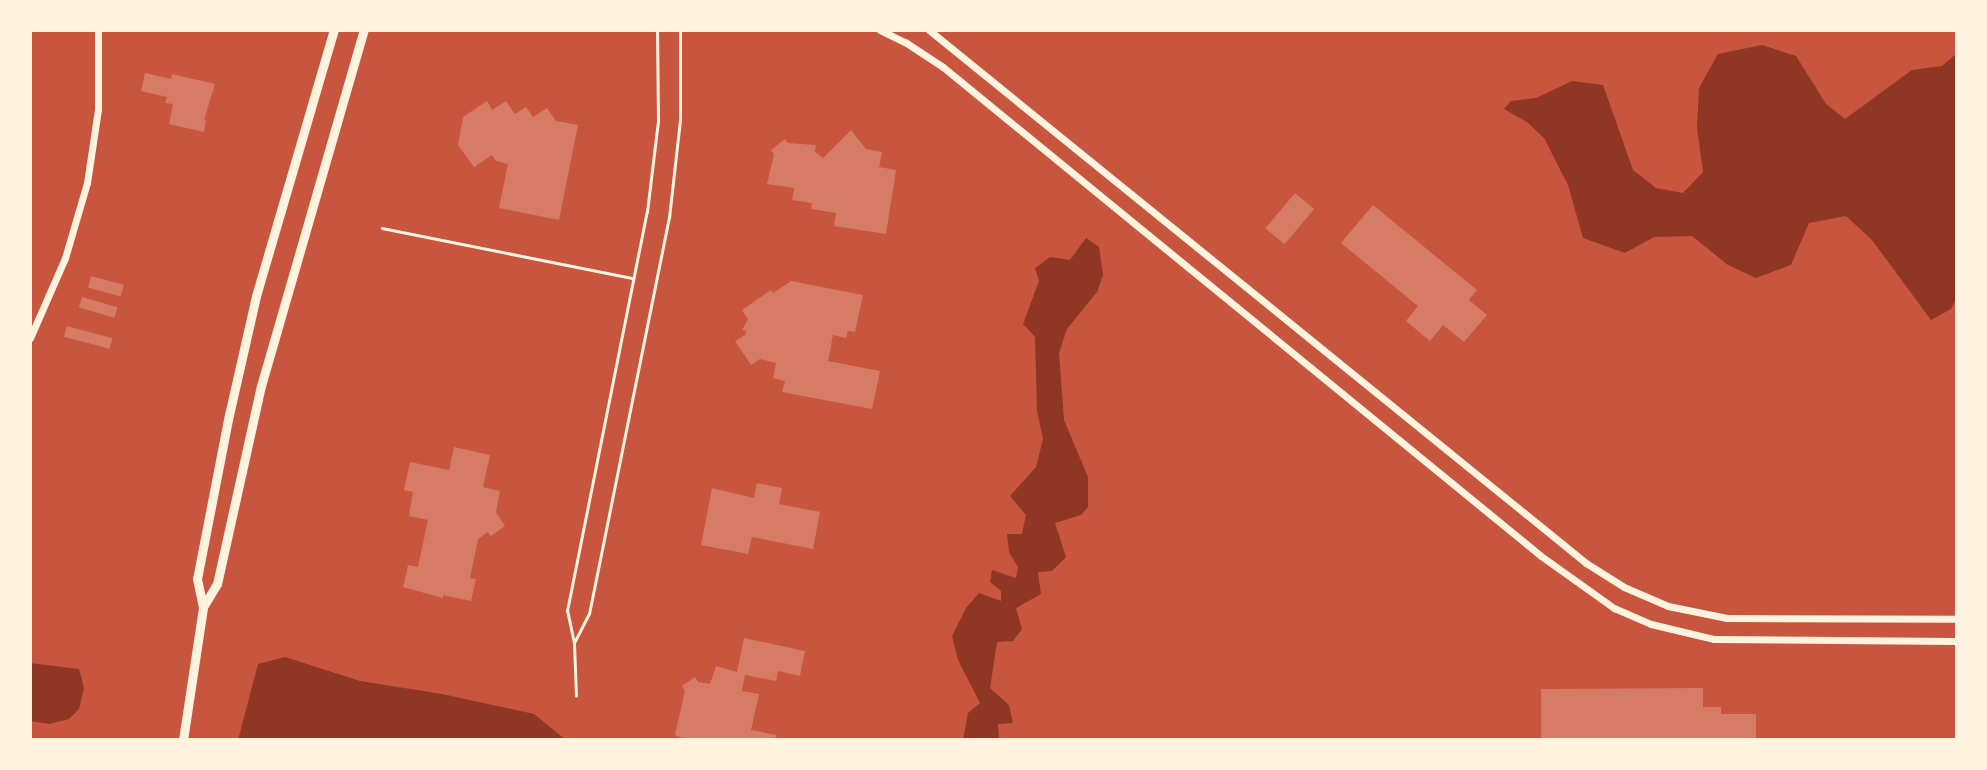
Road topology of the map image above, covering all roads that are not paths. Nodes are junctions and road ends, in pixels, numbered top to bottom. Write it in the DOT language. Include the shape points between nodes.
graph roads {
  1 [pos="98,30"];
  2 [pos="334,30"];
  3 [pos="364,30"];
  4 [pos="657,30"];
  5 [pos="680,30"];
  6 [pos="880,30"];
  7 [pos="929,30"];
  8 [pos="382,228"];
  9 [pos="633,278"];
  10 [pos="30,338"];
  11 [pos="202,607"];
  12 [pos="1957,619"];
  13 [pos="1957,641"];
  14 [pos="574,643"];
  15 [pos="576,696"];
  16 [pos="183,740"];
  1 -- 10 [label="street" via="97,109 87,183 65,258"];
  2 -- 11 [label="main road" via="256,296 197,579"];
  3 -- 11 [label="main road" via="261,386 217,584"];
  4 -- 9 [label="lane" via="655,161"];
  5 -- 14 [label="lane" via="680,120 669,218 589,614"];
  6 -- 13 [label="street" via="943,67 1541,556 1614,608 1651,624 1714,639"];
  7 -- 12 [label="street" via="1586,563 1624,587 1668,606 1727,618"];
  8 -- 9 [label="lane"];
  9 -- 14 [label="lane" via="567,611"];
  11 -- 16 [label="main road"];
  14 -- 15 [label="lane"];
}
